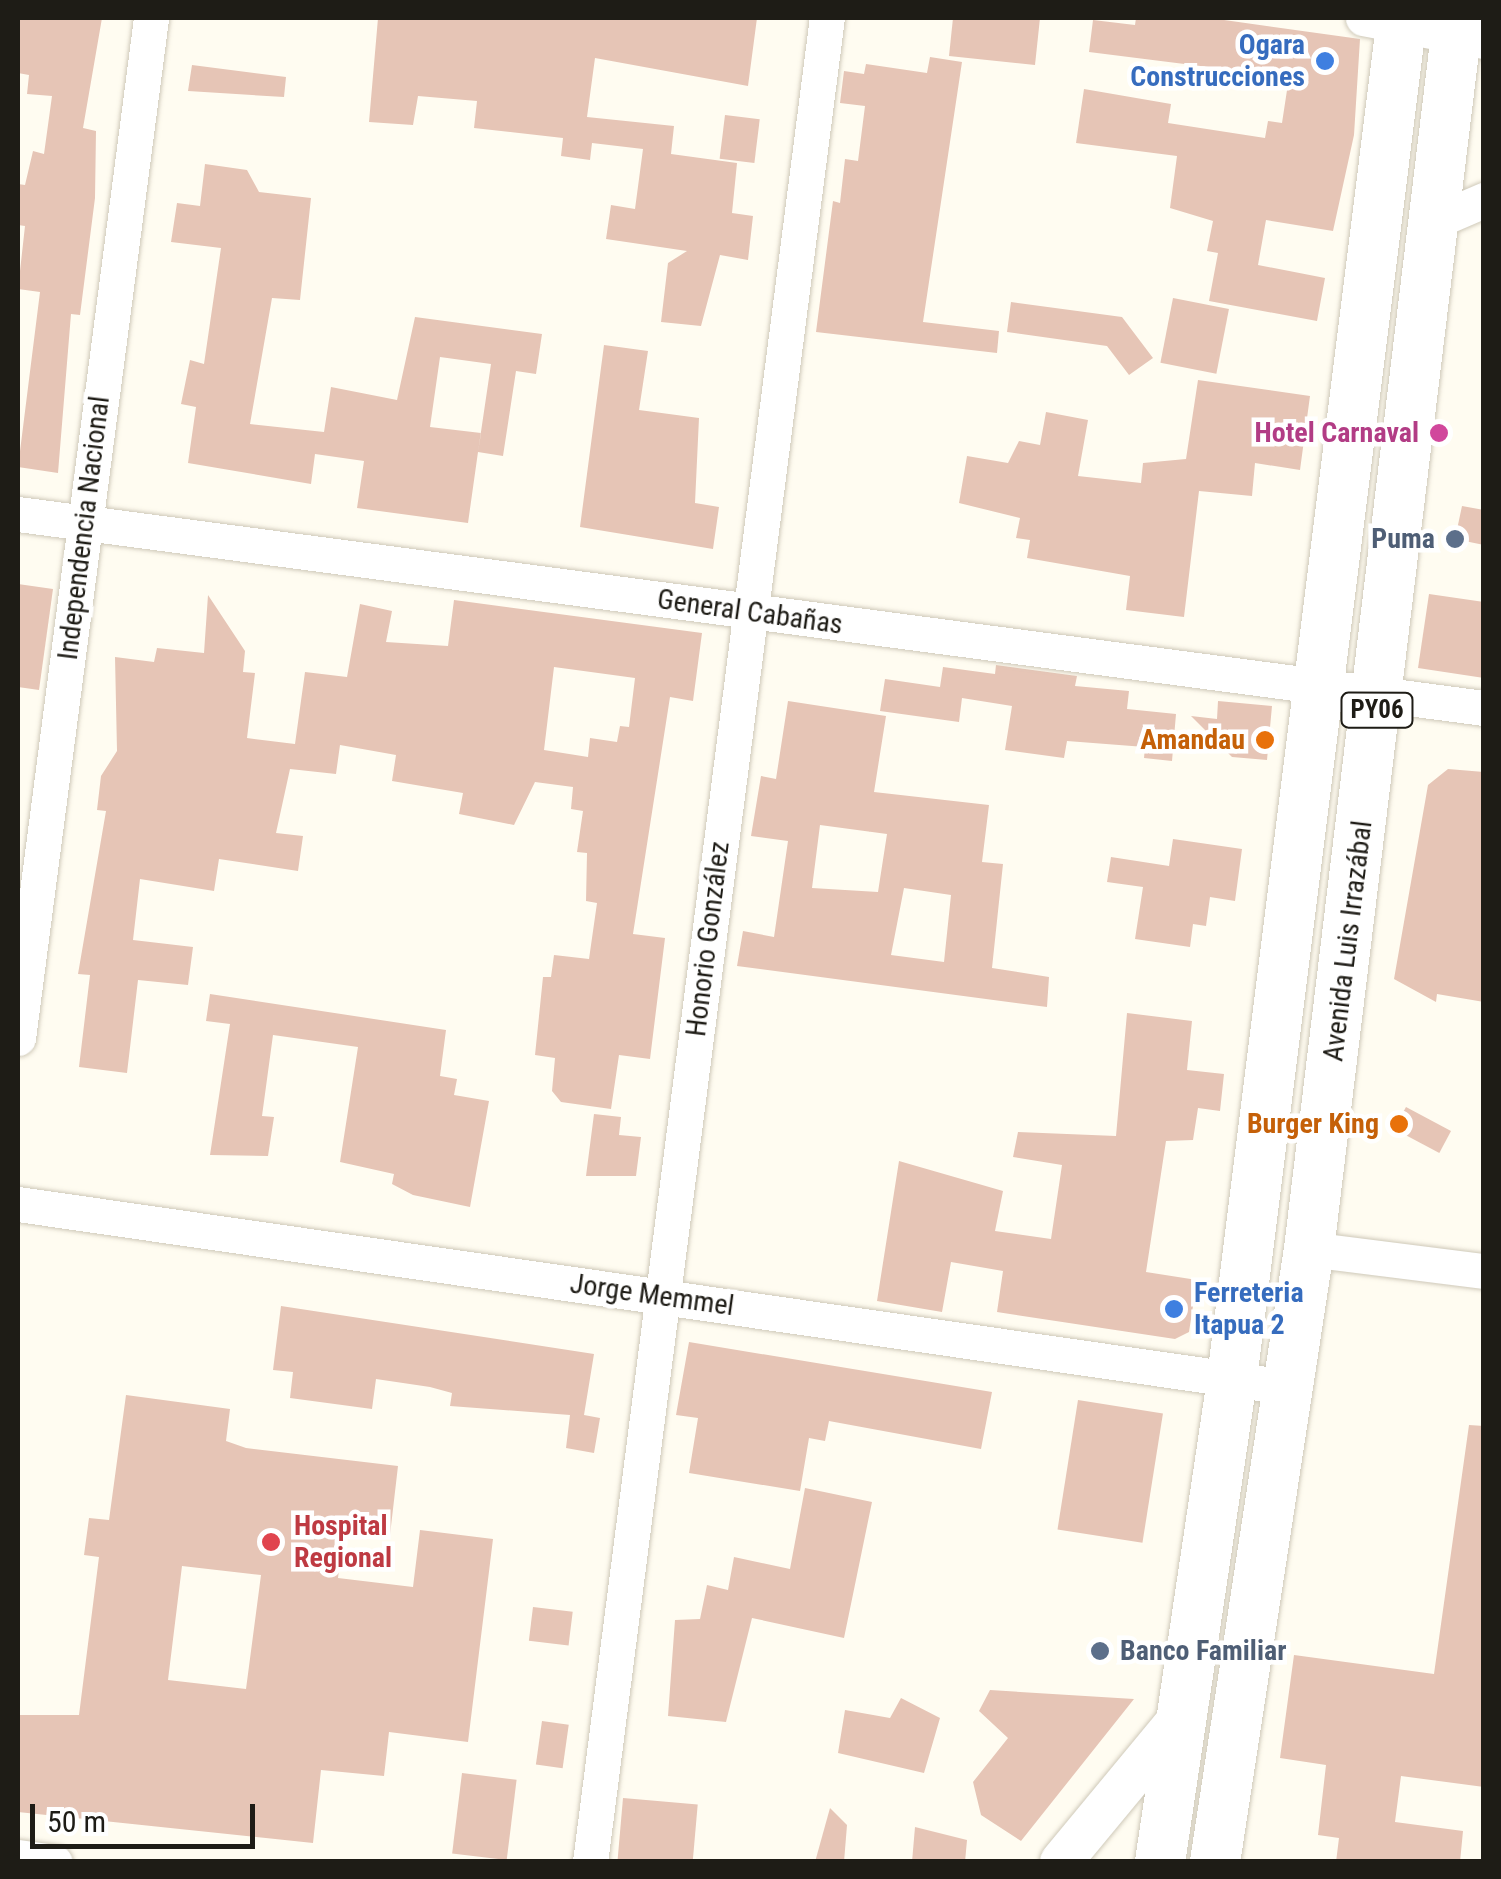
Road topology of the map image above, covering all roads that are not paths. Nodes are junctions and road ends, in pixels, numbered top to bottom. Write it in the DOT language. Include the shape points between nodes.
graph roads {
  1 [pos="150,18"];
  2 [pos="827,18"];
  3 [pos="1389,19"];
  4 [pos="1466,30"];
  5 [pos="1484,200"];
  6 [pos="1433,222"];
  7 [pos="18,514"];
  8 [pos="84,523"];
  9 [pos="750,612"];
  10 [pos="1312,688"];
  11 [pos="1378,695"];
  12 [pos="1484,708"];
  13 [pos="18,1038"];
  14 [pos="18,1204"];
  15 [pos="1309,1249"];
  16 [pos="1484,1271"];
  17 [pos="662,1297"];
  18 [pos="1232,1379"];
  19 [pos="1286,1387"];
  20 [pos="1181,1716"];
  21 [pos="18,1856"];
  22 [pos="56,1862"];
  23 [pos="590,1862"];
  24 [pos="1061,1862"];
  25 [pos="1160,1862"];
  26 [pos="1215,1862"];
  1 -- 8 [label="street, Independencia Nacional"];
  2 -- 9 [label="street, Honorio González"];
  3 -- 4 [label="street"];
  3 -- 10 [label="highway, PY06"];
  4 -- 6 [label="highway, Avenida Luis Irrazábal / PY06"];
  5 -- 6 [label="street"];
  6 -- 11 [label="highway, Avenida Luis Irrazábal / PY06"];
  7 -- 8 [label="street, General Cabañas"];
  8 -- 9 [label="street, General Cabañas"];
  8 -- 13 [label="street, Independencia Nacional"];
  9 -- 10 [label="street, General Cabañas"];
  9 -- 17 [label="street, Honorio González"];
  10 -- 11 [label="street, General Cabañas"];
  10 -- 18 [label="highway, PY06"];
  11 -- 12 [label="street, General Cabañas"];
  11 -- 15 [label="highway, Avenida Luis Irrazábal / PY06"];
  14 -- 17 [label="street, Jorge Memmel"];
  15 -- 16 [label="street"];
  15 -- 19 [label="highway, Avenida Luis Irrazábal / PY06"];
  17 -- 18 [label="street, Jorge Memmel"];
  17 -- 23 [label="street, Honorio González"];
  18 -- 19 [label="street, Jorge Memmel"];
  18 -- 20 [label="highway, PY06"];
  19 -- 26 [label="highway, Avenida Luis Irrazábal / PY06"];
  20 -- 24 [label="main road"];
  20 -- 25 [label="highway, PY06"];
  21 -- 22 [label="street"];
}
